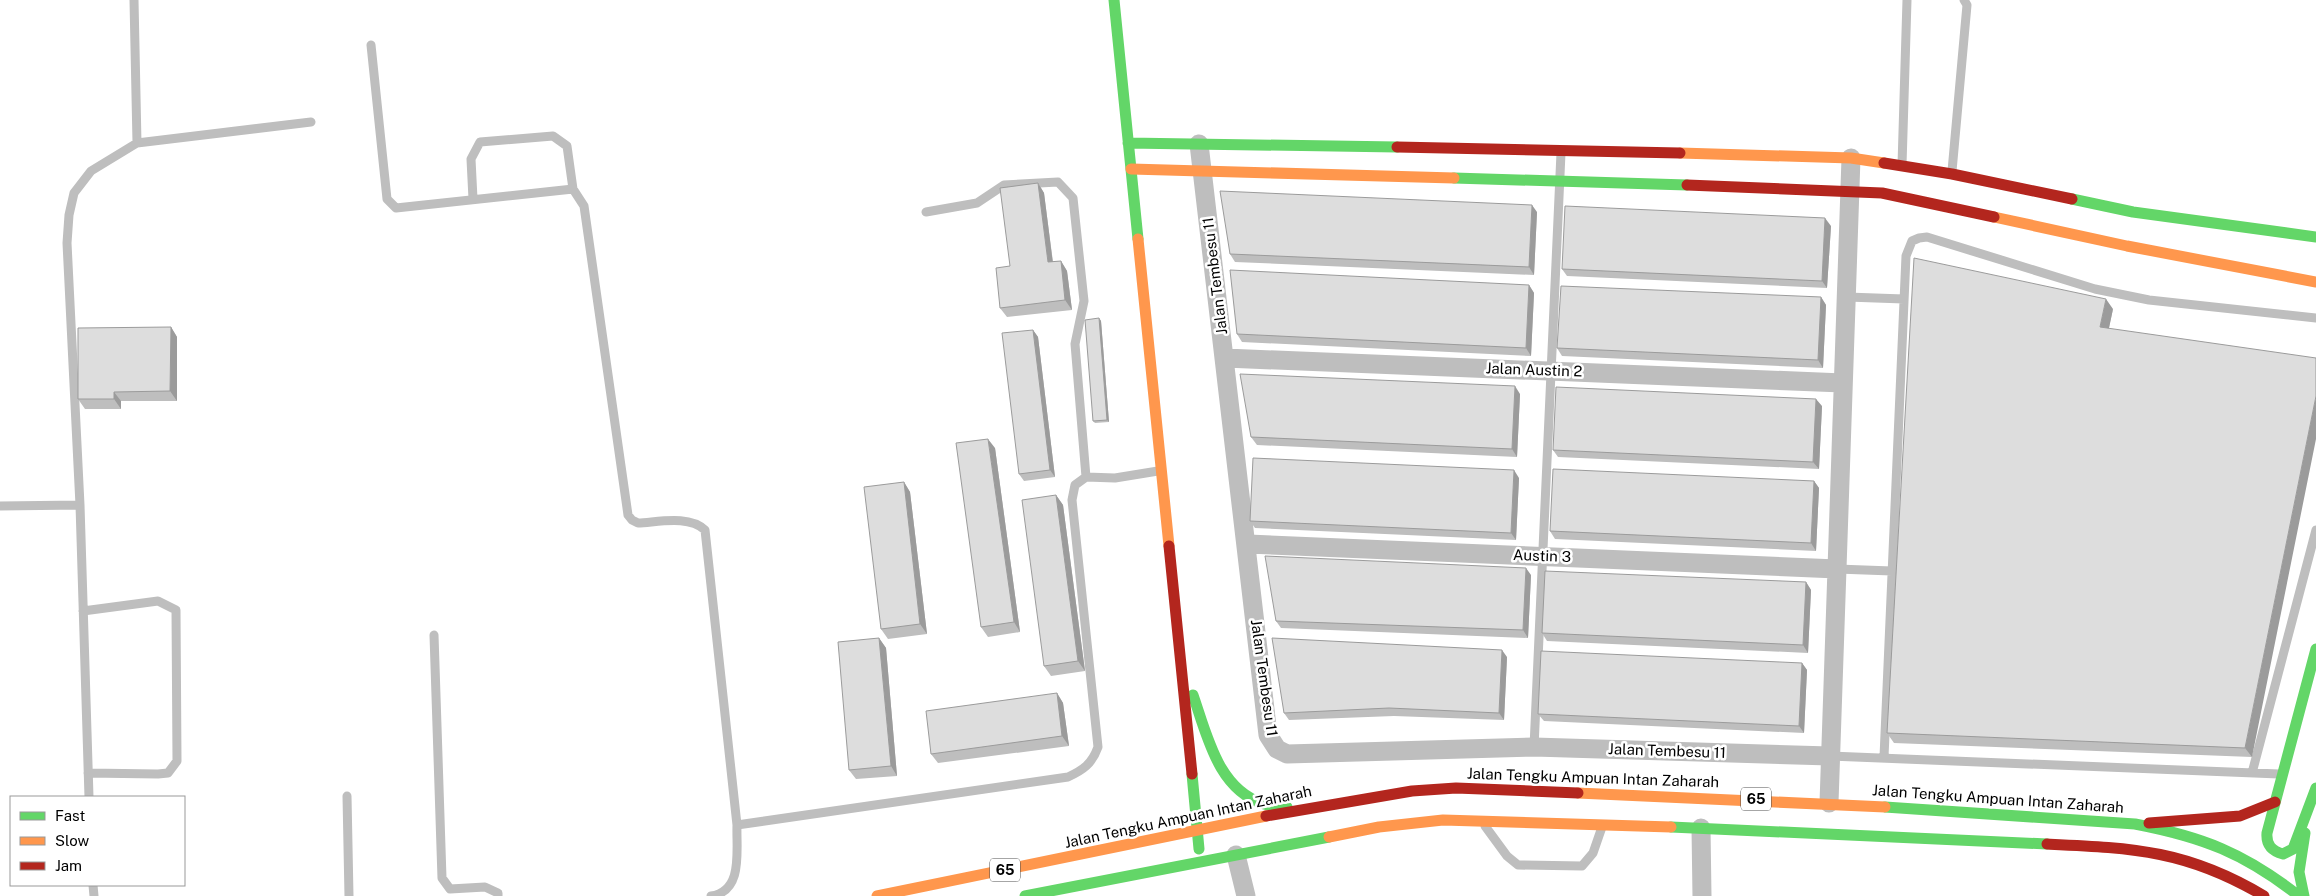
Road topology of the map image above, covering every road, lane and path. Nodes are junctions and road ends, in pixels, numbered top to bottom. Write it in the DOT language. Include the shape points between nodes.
graph roads {
  1 [pos="134,0"];
  2 [pos="1114,0"];
  3 [pos="1906,0"];
  4 [pos="1964,0"];
  5 [pos="371,45"];
  6 [pos="311,122"];
  7 [pos="137,143"];
  8 [pos="1128,143"];
  9 [pos="1200,144"];
  10 [pos="1561,150"];
  11 [pos="1851,158"];
  12 [pos="1902,165"];
  13 [pos="1131,169"];
  14 [pos="1202,172"];
  15 [pos="1952,174"];
  16 [pos="1560,180"];
  17 [pos="573,189"];
  18 [pos="1850,190"];
  19 [pos="473,199"];
  20 [pos="926,212"];
  21 [pos="2316,237"];
  22 [pos="2316,282"];
  23 [pos="1846,297"];
  24 [pos="1904,298"];
  25 [pos="2316,318"];
  26 [pos="1225,358"];
  27 [pos="1551,371"];
  28 [pos="1843,383"];
  29 [pos="1161,471"];
  30 [pos="1086,477"];
  31 [pos="80,505"];
  32 [pos="0,506"];
  33 [pos="2316,530"];
  34 [pos="1248,544"];
  35 [pos="1542,556"];
  36 [pos="1837,568"];
  37 [pos="1892,571"];
  38 [pos="83,611"];
  39 [pos="434,635"];
  40 [pos="2316,649"];
  41 [pos="1180,659"];
  42 [pos="1534,747"];
  43 [pos="1830,756"];
  44 [pos="1884,757"];
  45 [pos="1191,771"];
  46 [pos="88,773"];
  47 [pos="2252,773"];
  48 [pos="2283,774"];
  49 [pos="2316,788"];
  50 [pos="1184,789"];
  51 [pos="89,796"];
  52 [pos="347,796"];
  53 [pos="2276,802"];
  54 [pos="1828,803"];
  55 [pos="1309,807"];
  56 [pos="2311,815"];
  57 [pos="1482,821"];
  58 [pos="1168,822"];
  59 [pos="2135,824"];
  60 [pos="737,825"];
  61 [pos="1603,825"];
  62 [pos="1701,828"];
  63 [pos="1196,831"];
  64 [pos="1133,843"];
  65 [pos="1236,855"];
  66 [pos="1200,863"];
  67 [pos="2244,882"];
  68 [pos="349,896"];
  69 [pos="498,896"];
  70 [pos="711,896"];
  71 [pos="877,896"];
  72 [pos="1025,896"];
  73 [pos="1246,896"];
  74 [pos="1702,896"];
  75 [pos="2230,896"];
  76 [pos="2264,896"];
  77 [pos="2300,896"];
  78 [pos="2304,896"];
  1 -- 7 [label="lane"];
  2 -- 8 [label="main road"];
  3 -- 12 [label="lane"];
  4 -- 15 [label="lane" via="1967,5"];
  5 -- 19 [label="lane" via="387,199 396,208"];
  6 -- 7 [label="lane"];
  7 -- 31 [label="lane" via="91,171 74,193 69,215 67,242"];
  8 -- 9 [label="main road"];
  8 -- 13 [label="main road"];
  9 -- 10 [label="main road"];
  9 -- 14 [label="street, Jalan Tembesu 11"];
  10 -- 11 [label="main road"];
  10 -- 16 [label="lane"];
  11 -- 12 [label="main road"];
  11 -- 18 [label="street"];
  12 -- 15 [label="main road"];
  13 -- 14 [label="main road"];
  13 -- 29 [label="main road"];
  14 -- 16 [label="main road"];
  14 -- 26 [label="street, Jalan Tembesu 11"];
  15 -- 21 [label="main road" via="2133,212"];
  16 -- 18 [label="main road"];
  16 -- 27 [label="lane"];
  17 -- 19 [label="lane"];
  17 -- 19 [label="lane" via="567,146 553,136 480,142 470,159"];
  17 -- 60 [label="lane" via="584,206 628,515 638,522 689,521 705,530"];
  18 -- 22 [label="main road" via="1882,193 2126,246"];
  18 -- 23 [label="street"];
  20 -- 30 [label="lane" via="977,203 1004,185 1058,182 1073,198 1084,301 1075,344"];
  23 -- 24 [label="lane"];
  23 -- 28 [label="street"];
  24 -- 25 [label="lane" via="1906,256 1912,241 1927,237 2095,289 2148,300"];
  24 -- 37 [label="lane"];
  26 -- 27 [label="street, Jalan Austin 2"];
  26 -- 34 [label="street, Jalan Tembesu 11"];
  27 -- 28 [label="street, Jalan Austin 2"];
  27 -- 35 [label="lane"];
  28 -- 36 [label="street"];
  29 -- 30 [label="lane" via="1115,478"];
  29 -- 41 [label="main road"];
  30 -- 60 [label="lane" via="1075,485 1072,500 1098,747 1084,770 1068,777"];
  31 -- 32 [label="lane"];
  31 -- 38 [label="lane"];
  33 -- 47 [label="lane"];
  34 -- 35 [label="street, Austin 3"];
  34 -- 42 [label="street, Jalan Tembesu 11" via="1268,735 1278,749 1287,754"];
  35 -- 36 [label="street, Austin 3"];
  35 -- 42 [label="lane"];
  36 -- 37 [label="lane"];
  36 -- 43 [label="street"];
  37 -- 44 [label="lane"];
  38 -- 46 [label="lane"];
  38 -- 46 [label="lane" via="158,601 176,610 177,761 168,773"];
  39 -- 69 [label="lane" via="442,878 450,889 486,887"];
  40 -- 48 [label="main road"];
  41 -- 45 [label="main road"];
  41 -- 55 [label="main road" via="1220,768 1229,782 1252,801 1273,807"];
  42 -- 43 [label="street, Jalan Tembesu 11"];
  43 -- 44 [label="lane"];
  43 -- 54 [label="street"];
  44 -- 47 [label="lane"];
  45 -- 50 [label="main road"];
  45 -- 63 [label="main road"];
  46 -- 51 [label="lane"];
  47 -- 48 [label="lane"];
  48 -- 53 [label="main road"];
  49 -- 56 [label="main road"];
  52 -- 68 [label="lane"];
  53 -- 56 [label="main road" via="2266,837 2268,846 2283,854 2292,849"];
  53 -- 59 [label="main road" via="2240,816"];
  54 -- 55 [label="main road, Jalan Tengku Ampuan Intan Zaharah / 65" via="1456,788 1412,791"];
  54 -- 59 [label="main road, Jalan Tengku Ampuan Intan Zaharah / 65"];
  55 -- 63 [label="main road, Jalan Tengku Ampuan Intan Zaharah / 65"];
  56 -- 78 [label="main road" via="2299,872"];
  57 -- 61 [label="main road, 65"];
  57 -- 61 [label="lane" via="1507,856 1518,865 1582,866 1593,853"];
  57 -- 65 [label="main road, 65" via="1443,820 1379,827"];
  58 -- 64 [label="main road" via="1160,832"];
  59 -- 77 [label="main road, Jalan Tengku Ampuan Intan Zaharah / 65" via="2209,840 2251,860"];
  60 -- 70 [label="lane" via="735,879 722,894"];
  61 -- 62 [label="main road, 65"];
  62 -- 67 [label="main road, 65" via="2129,848 2172,854"];
  62 -- 74 [label="street"];
  63 -- 64 [label="main road, Jalan Tengku Ampuan Intan Zaharah / 65"];
  63 -- 66 [label="main road"];
  64 -- 71 [label="main road, Jalan Tengku Ampuan Intan Zaharah / 65"];
  65 -- 66 [label="main road, 65"];
  65 -- 73 [label="street"];
  66 -- 72 [label="main road, 65"];
  67 -- 75 [label="street"];
  67 -- 76 [label="main road, 65"];
}
